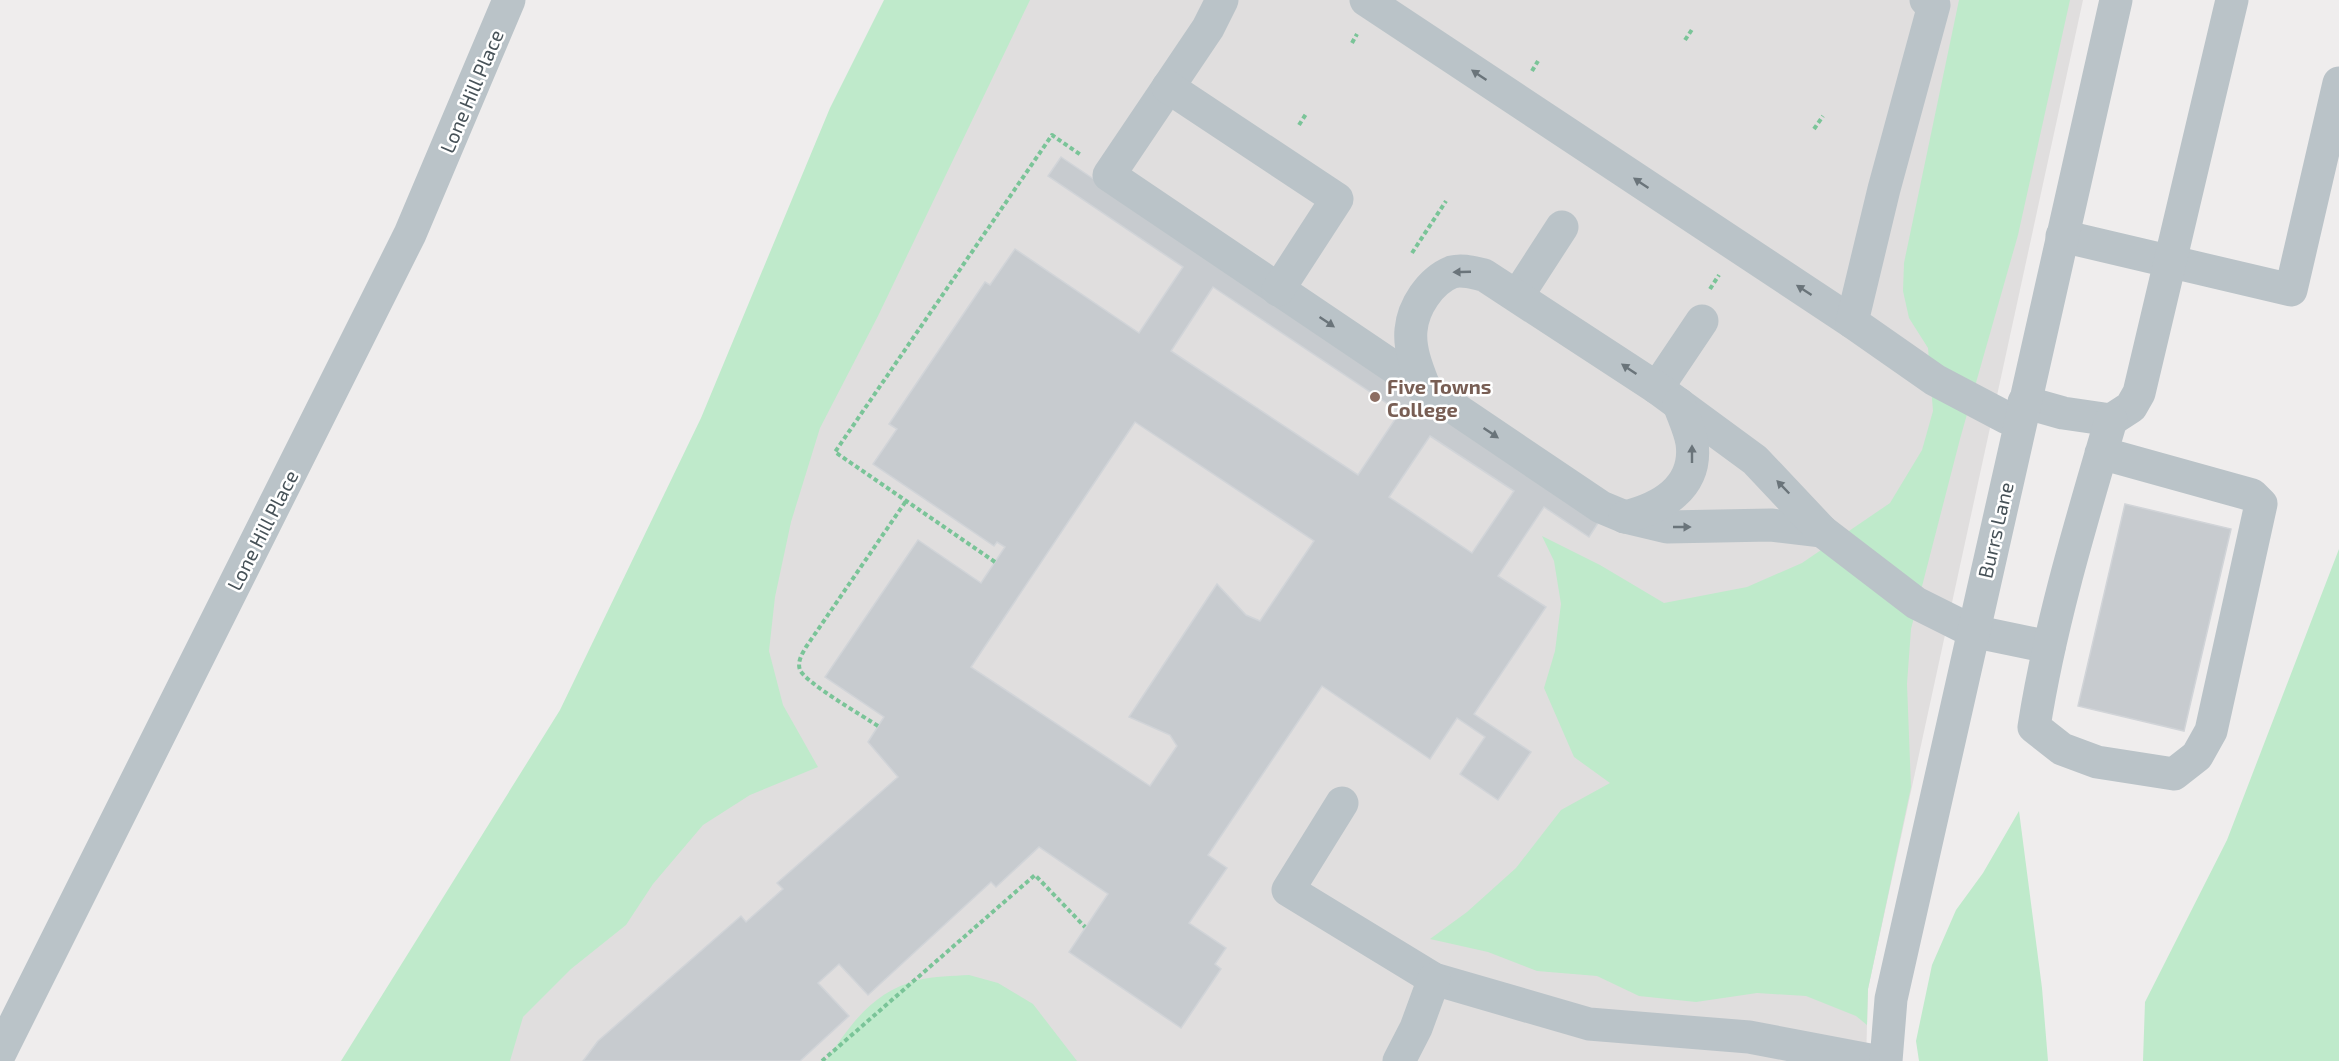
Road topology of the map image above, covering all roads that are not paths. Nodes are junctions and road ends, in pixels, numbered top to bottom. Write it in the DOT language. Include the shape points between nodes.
graph roads {
  1 [pos="509,0"];
  2 [pos="1222,0"];
  3 [pos="1366,0"];
  4 [pos="1926,0"];
  5 [pos="2116,0"];
  6 [pos="2232,0"];
  7 [pos="2339,83"];
  8 [pos="1168,87"];
  9 [pos="1562,227"];
  10 [pos="2062,236"];
  11 [pos="2172,262"];
  12 [pos="1278,290"];
  13 [pos="1518,295"];
  14 [pos="1702,321"];
  15 [pos="1852,322"];
  16 [pos="1425,389"];
  17 [pos="1668,396"];
  18 [pos="2022,411"];
  19 [pos="2111,420"];
  20 [pos="2102,453"];
  21 [pos="1625,517"];
  22 [pos="1822,531"];
  23 [pos="1972,631"];
  24 [pos="2049,647"];
  25 [pos="1342,802"];
  26 [pos="1434,979"];
  27 [pos="0,1053"];
  28 [pos="1399,1061"];
  29 [pos="1875,1061"];
  30 [pos="1886,1061"];
  1 -- 27 [label="street, Lone Hill Place" via="410,234"];
  2 -- 8 [label="street"];
  15 -- 3 [label="street, one-way"];
  4 -- 15 [label="street" via="1934,5"];
  5 -- 10 [label="street, Burrs Lane"];
  6 -- 11 [label="street"];
  7 -- 11 [label="street" via="2291,290"];
  8 -- 12 [label="street" via="1109,175"];
  8 -- 12 [label="street" via="1337,199"];
  9 -- 13 [label="street"];
  10 -- 11 [label="street"];
  10 -- 18 [label="street, Burrs Lane"];
  11 -- 19 [label="street" via="2139,393 2132,407"];
  12 -- 16 [label="street, one-way"];
  13 -- 16 [label="street, one-way" via="1484,275 1468,271 1453,272 1434,284 1418,306 1411,331 1415,364"];
  17 -- 13 [label="street, one-way"];
  14 -- 17 [label="street"];
  15 -- 18 [label="street" via="1935,380 2007,418"];
  16 -- 21 [label="street, one-way" via="1601,507"];
  21 -- 17 [label="street, one-way" via="1666,502 1683,485 1692,464 1692,443"];
  22 -- 17 [label="street, one-way" via="1755,460"];
  18 -- 19 [label="street" via="2063,412"];
  18 -- 23 [label="street, Burrs Lane"];
  19 -- 20 [label="street"];
  20 -- 24 [label="street"];
  20 -- 24 [label="street" via="2252,495 2261,504 2211,731 2197,756 2174,774 2097,762 2062,749 2034,727"];
  21 -- 22 [label="street, one-way" via="1667,527 1771,525"];
  22 -- 23 [label="street" via="1916,603"];
  23 -- 24 [label="street"];
  23 -- 30 [label="street, Burrs Lane" via="1891,999"];
  25 -- 26 [label="street" via="1288,890"];
  26 -- 28 [label="street"];
  26 -- 29 [label="street" via="1589,1024 1749,1037"];
}
